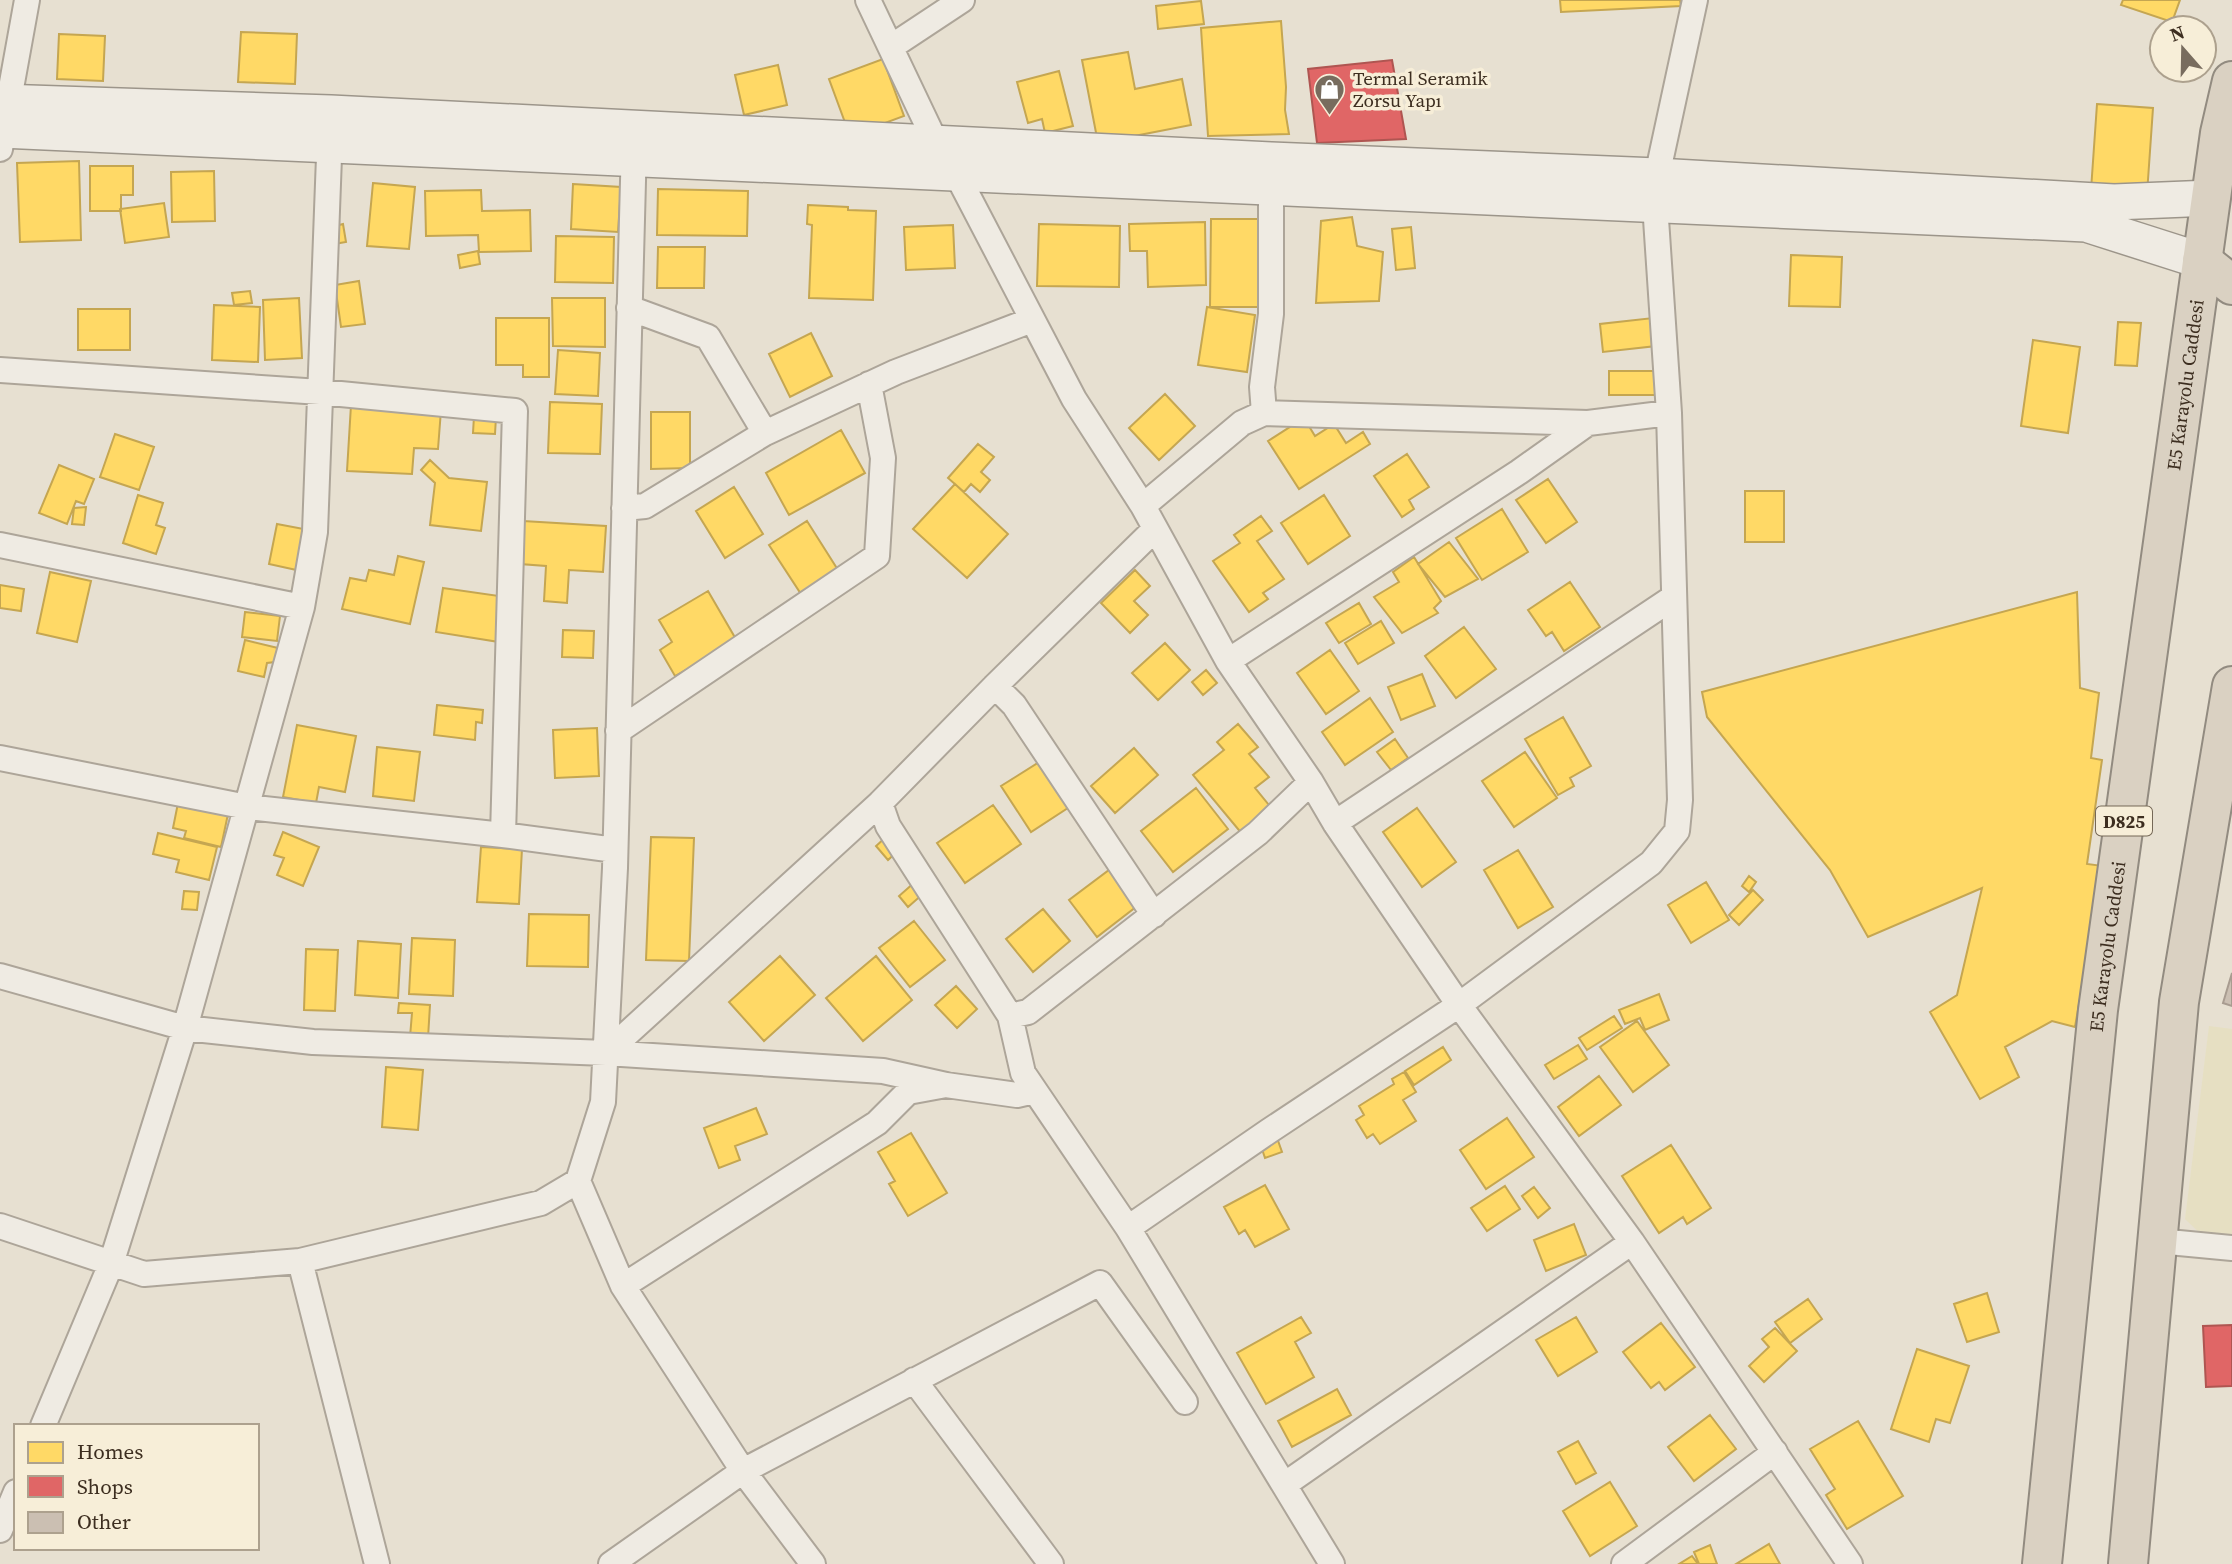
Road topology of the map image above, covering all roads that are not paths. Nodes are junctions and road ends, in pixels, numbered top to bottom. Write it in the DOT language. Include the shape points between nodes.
graph roads {
  1 [pos="27,0"];
  2 [pos="868,0"];
  3 [pos="962,0"];
  4 [pos="1695,0"];
  5 [pos="891,47"];
  6 [pos="2232,81"];
  7 [pos="2,123"];
  8 [pos="330,129"];
  9 [pos="634,143"];
  10 [pos="936,143"];
  11 [pos="956,173"];
  12 [pos="1271,174"];
  13 [pos="1656,190"];
  14 [pos="2221,196"];
  15 [pos="2202,261"];
  16 [pos="2232,285"];
  17 [pos="629,308"];
  18 [pos="1032,320"];
  19 [pos="0,370"];
  20 [pos="869,384"];
  21 [pos="320,392"];
  22 [pos="1264,413"];
  23 [pos="1669,413"];
  24 [pos="1588,423"];
  25 [pos="765,433"];
  26 [pos="1143,506"];
  27 [pos="624,508"];
  28 [pos="1155,529"];
  29 [pos="0,545"];
  30 [pos="1674,597"];
  31 [pos="302,607"];
  32 [pos="1228,661"];
  33 [pos="995,686"];
  34 [pos="2232,686"];
  35 [pos="618,731"];
  36 [pos="0,758"];
  37 [pos="1311,782"];
  38 [pos="880,803"];
  39 [pos="247,807"];
  40 [pos="1335,823"];
  41 [pos="503,835"];
  42 [pos="615,850"];
  43 [pos="1154,915"];
  44 [pos="0,976"];
  45 [pos="1459,1005"];
  46 [pos="1010,1016"];
  47 [pos="184,1028"];
  48 [pos="606,1053"];
  49 [pos="946,1085"];
  50 [pos="1034,1091"];
  51 [pos="578,1181"];
  52 [pos="0,1226"];
  53 [pos="1128,1227"];
  54 [pos="2158,1241"];
  55 [pos="1632,1242"];
  56 [pos="2232,1248"];
  57 [pos="300,1261"];
  58 [pos="111,1264"];
  59 [pos="623,1286"];
  60 [pos="914,1380"];
  61 [pos="1185,1402"];
  62 [pos="45,1424"];
  63 [pos="1775,1452"];
  64 [pos="743,1471"];
  65 [pos="1284,1485"];
  66 [pos="14,1497"];
  67 [pos="0,1530"];
  68 [pos="377,1564"];
  69 [pos="611,1564"];
  70 [pos="813,1564"];
  71 [pos="1051,1564"];
  72 [pos="1332,1564"];
  73 [pos="1623,1564"];
  74 [pos="1850,1564"];
  75 [pos="2042,1564"];
  76 [pos="2128,1564"];
  1 -- 7 [label="street"];
  2 -- 5 [label="street"];
  3 -- 5 [label="street"];
  4 -- 13 [label="street"];
  5 -- 10 [label="street"];
  6 -- 14 [label="highway, E5 Karayolu Caddesi / D825" via="2220,133"];
  7 -- 8 [label="street"];
  8 -- 9 [label="street"];
  8 -- 21 [label="street"];
  9 -- 10 [label="street"];
  9 -- 11 [label="street"];
  9 -- 17 [label="street"];
  10 -- 11 [label="street"];
  10 -- 12 [label="street"];
  11 -- 12 [label="street"];
  11 -- 18 [label="street"];
  12 -- 13 [label="street"];
  12 -- 22 [label="street" via="1271,314 1262,387"];
  13 -- 14 [label="street" via="2114,202"];
  13 -- 15 [label="street" via="2086,224"];
  13 -- 23 [label="street"];
  14 -- 15 [label="highway, E5 Karayolu Caddesi / D825"];
  15 -- 16 [label="highway"];
  15 -- 75 [label="highway, E5 Karayolu Caddesi / D825" via="2098,1010"];
  17 -- 25 [label="street" via="708,337"];
  17 -- 27 [label="street"];
  18 -- 20 [label="street"];
  18 -- 26 [label="street" via="1074,399"];
  19 -- 21 [label="street"];
  20 -- 25 [label="street"];
  20 -- 35 [label="street" via="883,458 877,556"];
  21 -- 31 [label="street" via="315,533"];
  21 -- 41 [label="street" via="515,411"];
  22 -- 24 [label="street"];
  22 -- 26 [label="street" via="1242,423"];
  23 -- 24 [label="street"];
  23 -- 30 [label="street"];
  24 -- 32 [label="street"];
  25 -- 27 [label="street" via="645,506"];
  26 -- 28 [label="street"];
  27 -- 35 [label="street"];
  28 -- 32 [label="street"];
  28 -- 33 [label="street"];
  29 -- 31 [label="street"];
  30 -- 40 [label="street"];
  30 -- 45 [label="street" via="1677,831 1651,863"];
  31 -- 39 [label="street"];
  32 -- 37 [label="street"];
  33 -- 38 [label="street"];
  33 -- 43 [label="street" via="1014,705"];
  34 -- 54 [label="highway" via="2179,1002"];
  35 -- 42 [label="street"];
  36 -- 39 [label="street"];
  37 -- 40 [label="street"];
  37 -- 43 [label="street" via="1258,834"];
  38 -- 46 [label="street" via="888,826"];
  38 -- 48 [label="street"];
  39 -- 41 [label="street"];
  39 -- 47 [label="street"];
  40 -- 45 [label="street"];
  41 -- 42 [label="street"];
  42 -- 48 [label="street"];
  43 -- 46 [label="street" via="1028,1012"];
  44 -- 47 [label="street"];
  45 -- 53 [label="street"];
  45 -- 55 [label="street"];
  46 -- 50 [label="street" via="1023,1073"];
  47 -- 48 [label="street" via="313,1042"];
  47 -- 58 [label="street"];
  48 -- 49 [label="street" via="883,1070"];
  48 -- 51 [label="street" via="603,1102"];
  49 -- 50 [label="street" via="1017,1095"];
  49 -- 59 [label="street" via="908,1092 877,1123"];
  50 -- 53 [label="street"];
  51 -- 57 [label="street" via="541,1203"];
  51 -- 59 [label="street"];
  52 -- 58 [label="street"];
  53 -- 65 [label="street"];
  54 -- 56 [label="street"];
  54 -- 76 [label="highway"];
  55 -- 63 [label="street"];
  55 -- 65 [label="street"];
  57 -- 58 [label="street" via="144,1274"];
  57 -- 68 [label="street"];
  58 -- 62 [label="street"];
  59 -- 64 [label="street"];
  60 -- 61 [label="street" via="1100,1283"];
  60 -- 64 [label="street"];
  60 -- 71 [label="street"];
  63 -- 73 [label="street"];
  63 -- 74 [label="street"];
  64 -- 69 [label="street"];
  64 -- 70 [label="street"];
  65 -- 72 [label="street"];
  66 -- 67 [label="street"];
}
